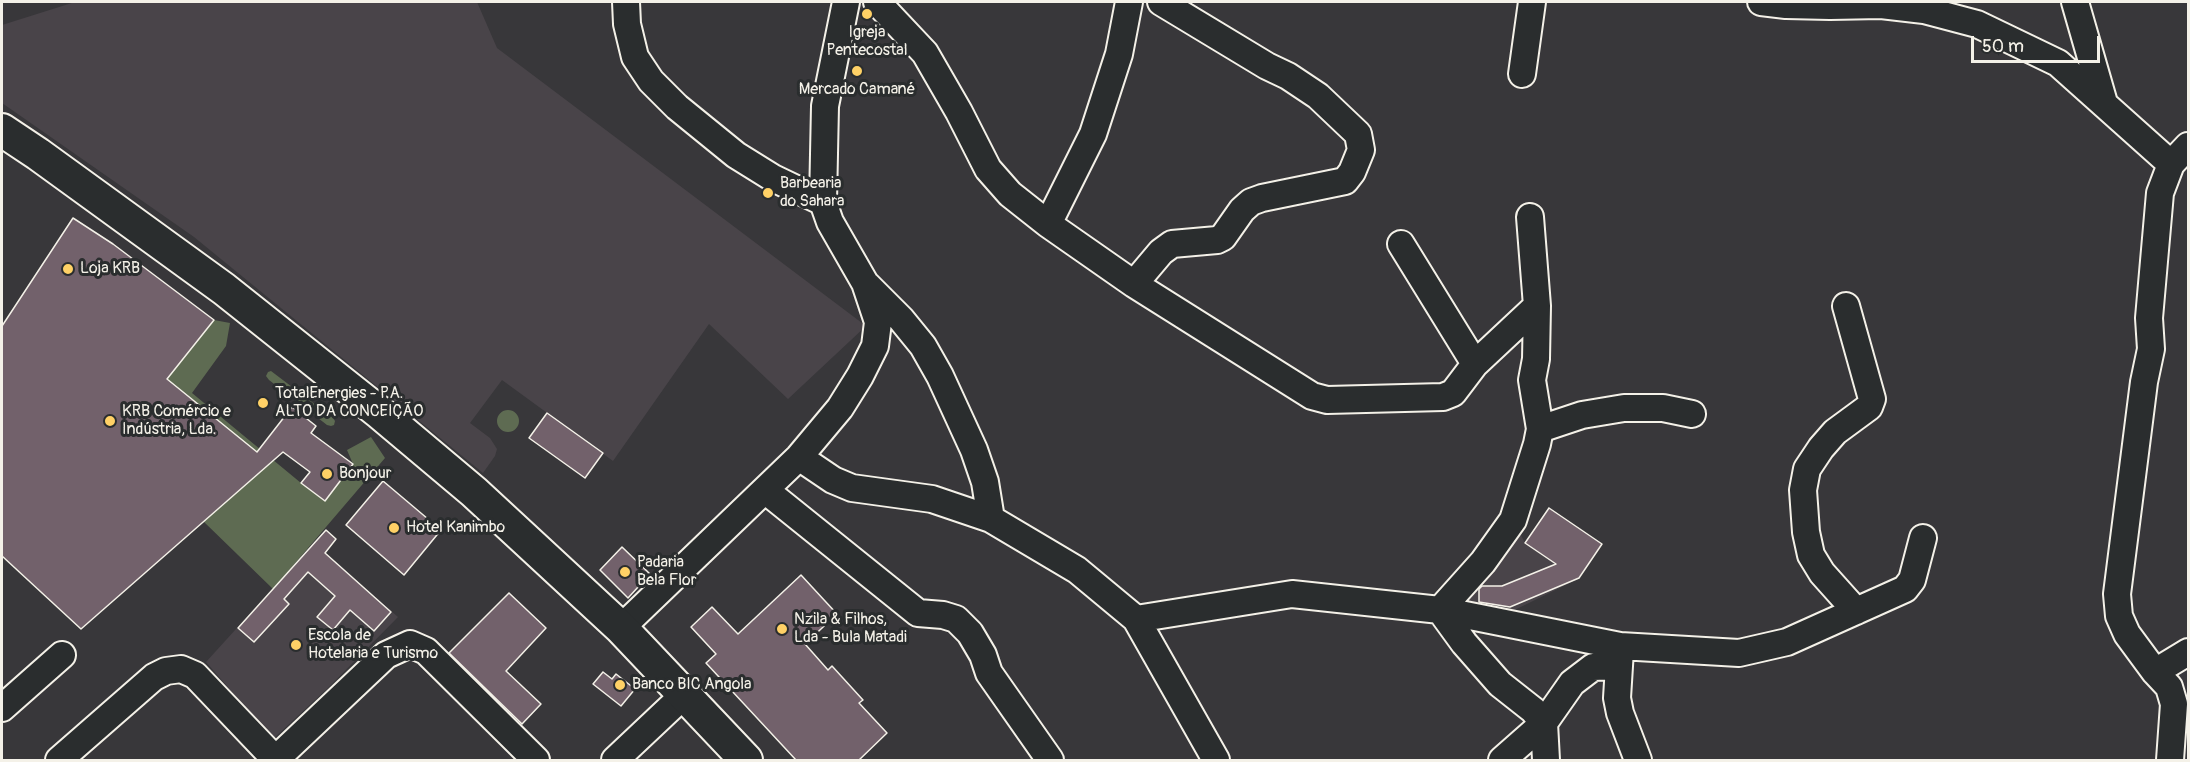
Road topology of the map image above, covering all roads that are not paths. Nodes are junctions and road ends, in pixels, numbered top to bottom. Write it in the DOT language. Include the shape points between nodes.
graph roads {
  1 [pos="626,2"];
  2 [pos="846,2"];
  3 [pos="878,2"];
  4 [pos="1129,2"];
  5 [pos="1161,2"];
  6 [pos="1532,2"];
  7 [pos="1761,2"];
  8 [pos="2075,2"];
  9 [pos="1522,74"];
  10 [pos="2104,103"];
  11 [pos="2,130"];
  12 [pos="2188,146"];
  13 [pos="2171,164"];
  14 [pos="823,202"];
  15 [pos="1530,217"];
  16 [pos="1048,224"];
  17 [pos="1401,244"];
  18 [pos="865,283"];
  19 [pos="1134,284"];
  20 [pos="1537,306"];
  21 [pos="1846,306"];
  22 [pos="1475,364"];
  23 [pos="1692,414"];
  24 [pos="1540,429"];
  25 [pos="799,457"];
  26 [pos="765,490"];
  27 [pos="991,519"];
  28 [pos="1923,538"];
  29 [pos="1440,610"];
  30 [pos="1856,611"];
  31 [pos="1136,619"];
  32 [pos="621,628"];
  33 [pos="2188,652"];
  34 [pos="62,655"];
  35 [pos="1620,656"];
  36 [pos="2155,672"];
  37 [pos="685,694"];
  38 [pos="2,708"];
  39 [pos="1544,723"];
  40 [pos="525,757"];
  41 [pos="58,760"];
  42 [pos="275,760"];
  43 [pos="615,760"];
  44 [pos="746,760"];
  45 [pos="1050,760"];
  46 [pos="1216,760"];
  47 [pos="1502,760"];
  48 [pos="1546,760"];
  49 [pos="1638,760"];
  50 [pos="2170,760"];
  1 -- 14 [label="street" via="635,57 651,81 736,155"];
  2 -- 14 [label="street" via="825,106"];
  3 -- 16 [label="street" via="925,53 988,169 1010,194"];
  4 -- 16 [label="street" via="1119,54 1093,134"];
  5 -- 19 [label="street" via="1317,96 1358,134 1361,150 1345,181 1251,202 1223,237 1172,244"];
  6 -- 9 [label="street"];
  7 -- 10 [label="street" via="1881,5 1924,10 1977,24 2058,63"];
  8 -- 10 [label="street"];
  10 -- 13 [label="street"];
  11 -- 32 [label="main road" via="224,288 380,413 512,526"];
  12 -- 13 [label="street"];
  13 -- 36 [label="street" via="2160,194 2155,227 2149,318 2151,349 2117,594 2119,616 2127,634"];
  14 -- 18 [label="street"];
  15 -- 20 [label="street"];
  16 -- 19 [label="street"];
  17 -- 22 [label="street"];
  18 -- 25 [label="street" via="878,322 875,346 840,408"];
  18 -- 27 [label="street" via="902,319 940,376 974,450 985,482"];
  19 -- 22 [label="street" via="1312,396 1327,400 1443,397 1453,393"];
  20 -- 22 [label="street"];
  20 -- 24 [label="street" via="1532,380"];
  21 -- 30 [label="street" via="1872,399 1869,407 1835,432 1821,448 1807,469 1803,490 1811,555"];
  23 -- 24 [label="street" via="1663,408 1624,408 1582,415"];
  24 -- 29 [label="street" via="1513,520 1483,562"];
  25 -- 26 [label="street"];
  25 -- 27 [label="street" via="852,488 932,499"];
  26 -- 32 [label="street"];
  26 -- 45 [label="street" via="918,613 943,615 956,620 970,633 989,673"];
  27 -- 31 [label="street" via="1077,570"];
  28 -- 30 [label="street" via="1912,580 1905,589"];
  29 -- 31 [label="street" via="1292,594"];
  29 -- 35 [label="street" via="1558,632"];
  29 -- 39 [label="street" via="1500,684"];
  30 -- 35 [label="street" via="1787,642 1739,653"];
  31 -- 46 [label="street"];
  32 -- 37 [label="main road"];
  33 -- 36 [label="street"];
  34 -- 38 [label="street"];
  35 -- 39 [label="street" via="1593,667 1572,682"];
  35 -- 49 [label="street" via="1617,698"];
  36 -- 50 [label="street" via="2169,687 2174,704"];
  37 -- 43 [label="street"];
  37 -- 44 [label="main road"];
  39 -- 47 [label="street"];
  39 -- 48 [label="street"];
  40 -- 42 [label="street" via="426,651 410,644 386,655"];
  41 -- 42 [label="street" via="154,677 181,669 195,675"];
}
